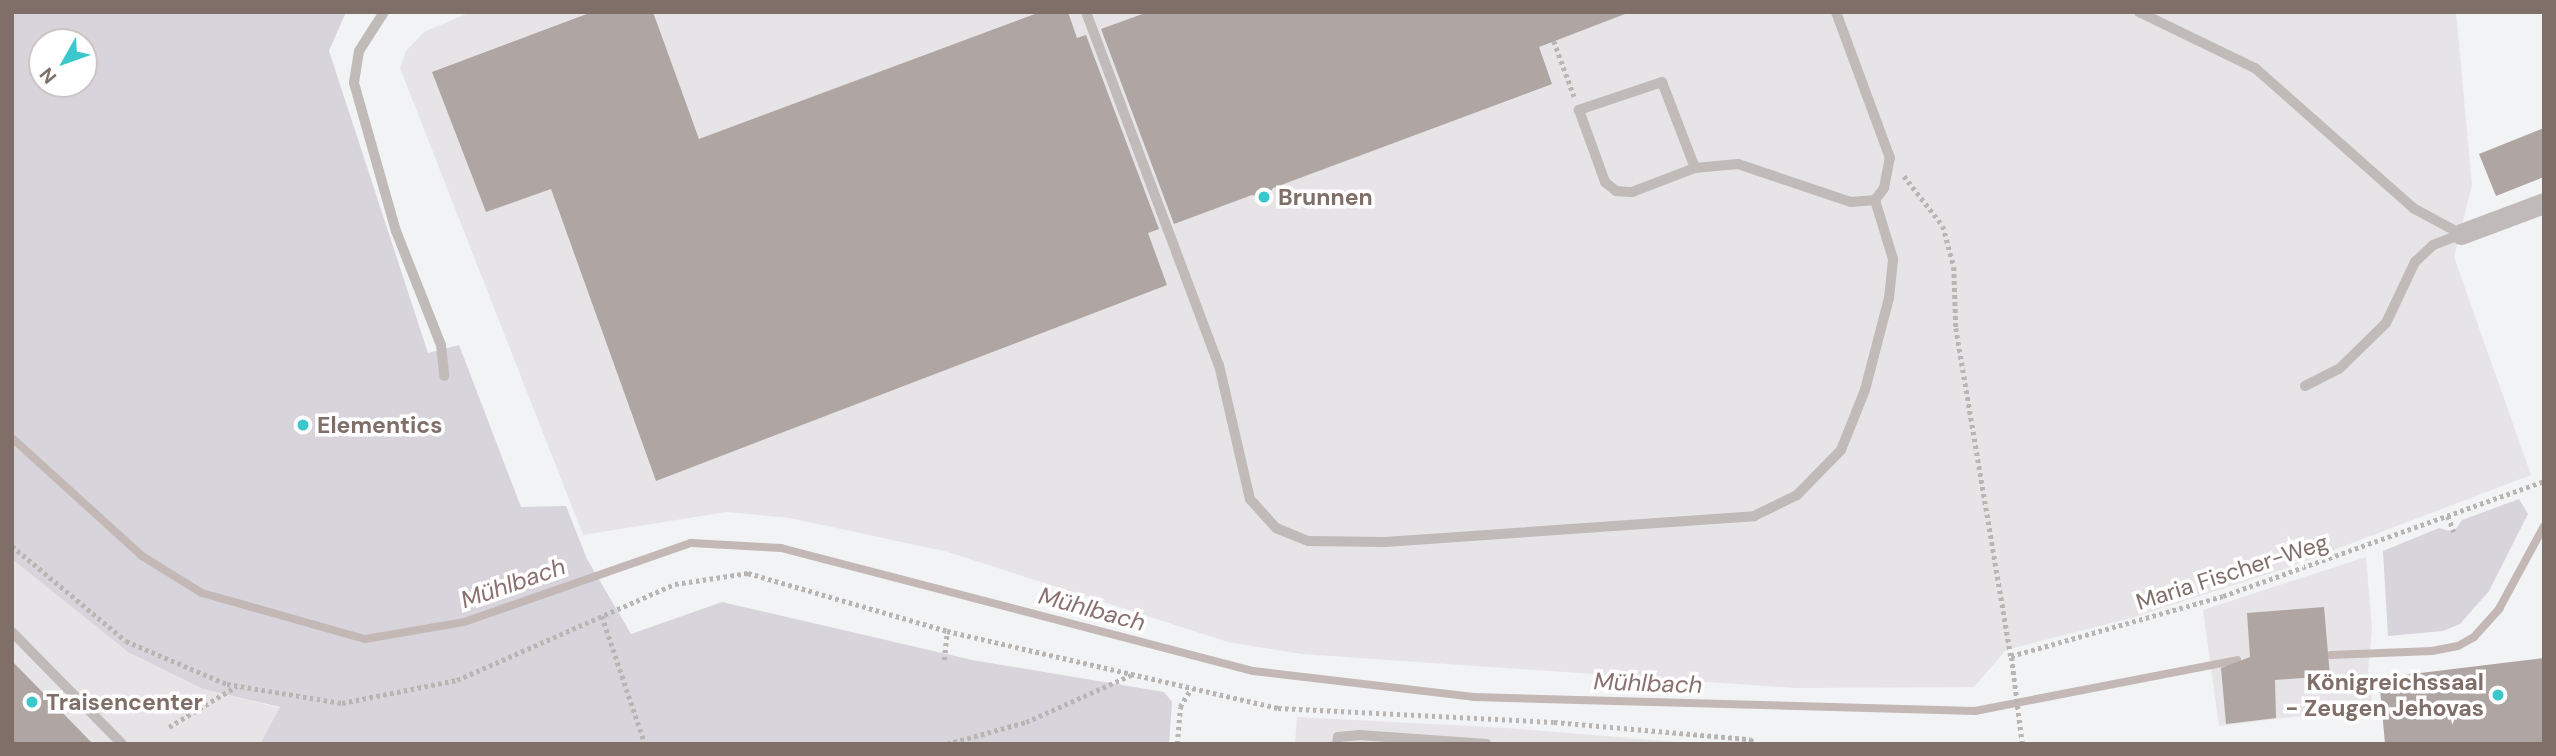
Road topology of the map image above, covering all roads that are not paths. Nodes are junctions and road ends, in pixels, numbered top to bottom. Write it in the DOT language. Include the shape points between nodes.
graph roads {
  1 [pos="384,12"];
  2 [pos="1086,12"];
  3 [pos="1836,12"];
  4 [pos="2139,12"];
  5 [pos="1695,168"];
  6 [pos="1875,200"];
  7 [pos="2544,203"];
  8 [pos="2461,234"];
  9 [pos="444,376"];
  10 [pos="2305,386"];
  11 [pos="12,632"];
  12 [pos="122,744"];
  13 [pos="1336,744"];
  14 [pos="1487,744"];
  1 -- 9 [label="lane" via="359,51 354,83 396,231 441,345"];
  2 -- 6 [label="lane" via="1219,365 1250,499 1276,528 1309,541 1385,542 1754,516 1797,495 1841,450 1879,337 1893,259"];
  3 -- 6 [label="lane" via="1890,158 1884,188"];
  4 -- 8 [label="lane" via="2255,68 2413,208"];
  5 -- 5 [label="lane" via="1662,82 1579,110 1605,182 1616,191 1632,192"];
  5 -- 6 [label="lane" via="1738,164 1851,202"];
  7 -- 8 [label="street"];
  8 -- 10 [label="lane" via="2433,245 2415,262 2386,323 2340,369"];
  11 -- 12 [label="lane"];
  13 -- 14 [label="lane" via="1338,737 1359,735"];
}
